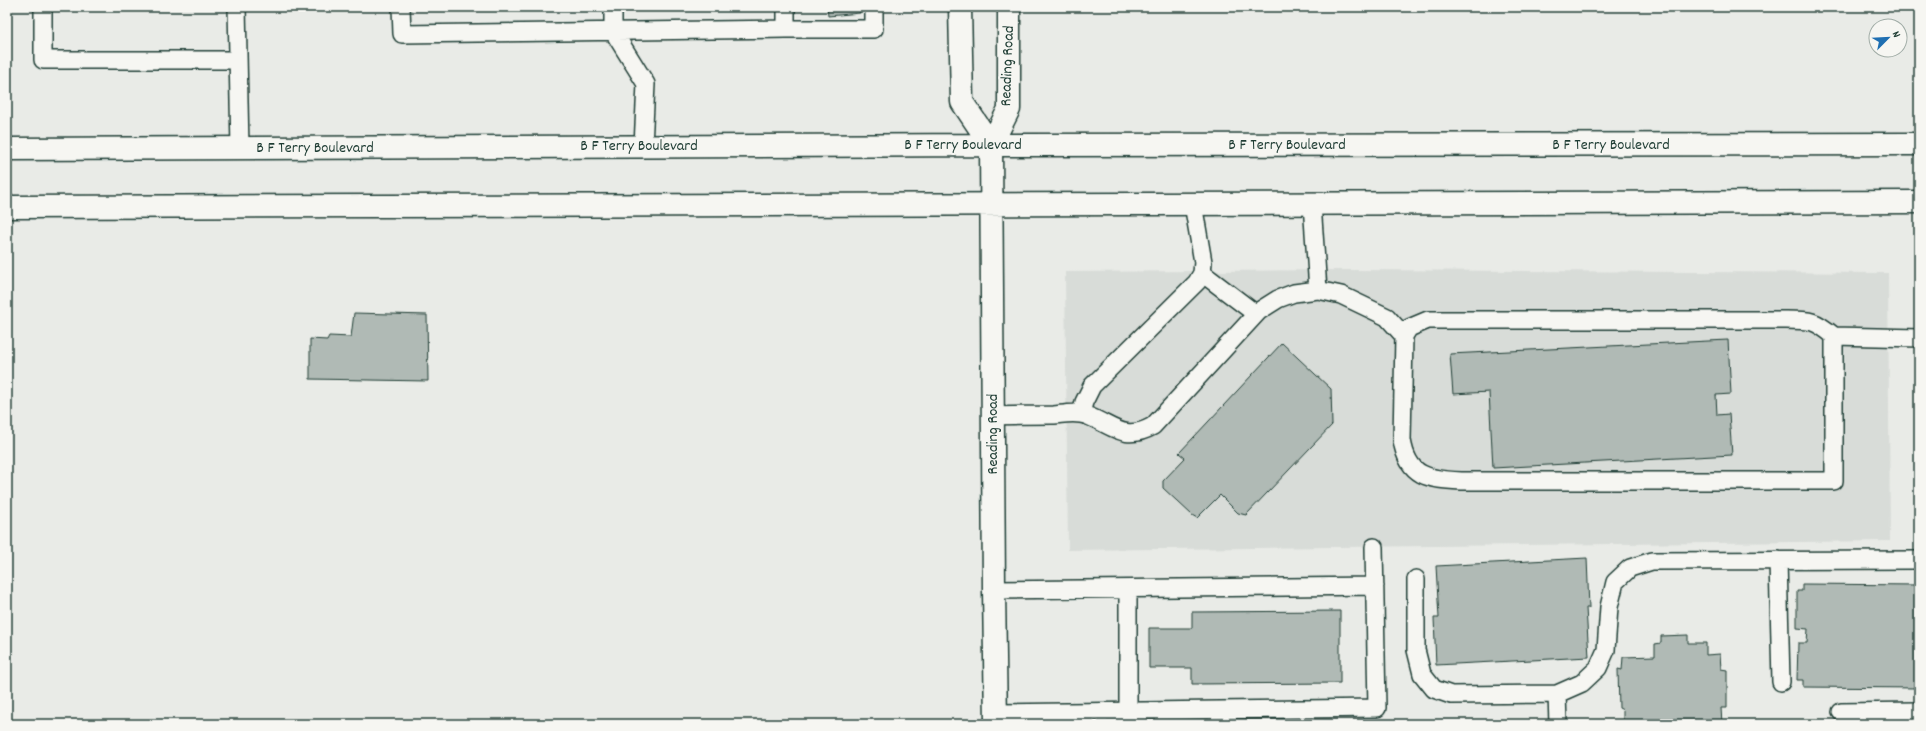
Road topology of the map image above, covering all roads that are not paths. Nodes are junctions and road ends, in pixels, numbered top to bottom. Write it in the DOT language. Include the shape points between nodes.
graph roads {
  1 [pos="43,7"];
  2 [pos="237,7"];
  3 [pos="401,7"];
  4 [pos="613,7"];
  5 [pos="786,7"];
  6 [pos="874,7"];
  7 [pos="960,7"];
  8 [pos="1010,7"];
  9 [pos="786,29"];
  10 [pos="613,31"];
  11 [pos="238,60"];
  12 [pos="1919,144"];
  13 [pos="991,145"];
  14 [pos="643,146"];
  15 [pos="240,148"];
  16 [pos="7,149"];
  17 [pos="1919,202"];
  18 [pos="991,204"];
  19 [pos="1193,204"];
  20 [pos="1312,204"];
  21 [pos="7,207"];
  22 [pos="1202,273"];
  23 [pos="1318,290"];
  24 [pos="1256,314"];
  25 [pos="1404,336"];
  26 [pos="1834,336"];
  27 [pos="1919,338"];
  28 [pos="1081,414"];
  29 [pos="992,416"];
  30 [pos="1374,546"];
  31 [pos="1778,560"];
  32 [pos="1919,560"];
  33 [pos="1416,579"];
  34 [pos="1375,586"];
  35 [pos="1128,589"];
  36 [pos="994,590"];
  37 [pos="1781,682"];
  38 [pos="1557,694"];
  39 [pos="1919,711"];
  40 [pos="1128,712"];
  41 [pos="1841,712"];
  42 [pos="996,719"];
  43 [pos="1558,724"];
  1 -- 11 [label="lane" via="43,60"];
  2 -- 11 [label="lane"];
  3 -- 10 [label="lane" via="402,34"];
  4 -- 10 [label="lane"];
  5 -- 9 [label="lane"];
  6 -- 9 [label="lane" via="874,29"];
  7 -- 13 [label="main road" via="962,102"];
  8 -- 13 [label="main road, Reading Road" via="1010,109"];
  9 -- 10 [label="lane"];
  10 -- 14 [label="lane" via="646,84"];
  11 -- 15 [label="lane"];
  12 -- 13 [label="main road, B F Terry Boulevard"];
  13 -- 14 [label="main road, B F Terry Boulevard"];
  13 -- 18 [label="main road, Reading Road"];
  14 -- 15 [label="main road, B F Terry Boulevard"];
  15 -- 16 [label="main road, B F Terry Boulevard"];
  17 -- 20 [label="main road"];
  18 -- 19 [label="main road"];
  18 -- 21 [label="main road"];
  18 -- 29 [label="main road, Reading Road"];
  19 -- 20 [label="main road"];
  19 -- 22 [label="lane" via="1203,262"];
  20 -- 23 [label="lane"];
  22 -- 24 [label="lane"];
  22 -- 28 [label="lane" via="1192,288 1092,386"];
  23 -- 24 [label="lane" via="1294,293 1278,299"];
  23 -- 25 [label="lane" via="1341,295 1387,317"];
  24 -- 28 [label="lane" via="1153,426 1141,433 1127,433"];
  25 -- 26 [label="lane" via="1409,328 1428,320 1810,320"];
  25 -- 26 [label="lane" via="1404,455 1426,478 1462,482 1834,481"];
  26 -- 27 [label="lane"];
  28 -- 29 [label="lane"];
  29 -- 36 [label="main road, Reading Road"];
  30 -- 34 [label="lane"];
  31 -- 32 [label="lane"];
  31 -- 37 [label="lane"];
  31 -- 38 [label="lane" via="1652,561 1630,568 1615,582 1609,607 1606,650 1598,668 1582,683"];
  33 -- 38 [label="lane" via="1416,650 1422,674 1434,689 1451,695"];
  34 -- 35 [label="lane"];
  34 -- 40 [label="lane" via="1377,708"];
  35 -- 36 [label="lane"];
  35 -- 40 [label="lane"];
  36 -- 42 [label="main road, Reading Road"];
  38 -- 43 [label="lane"];
  39 -- 41 [label="lane"];
  40 -- 42 [label="lane"];
}
